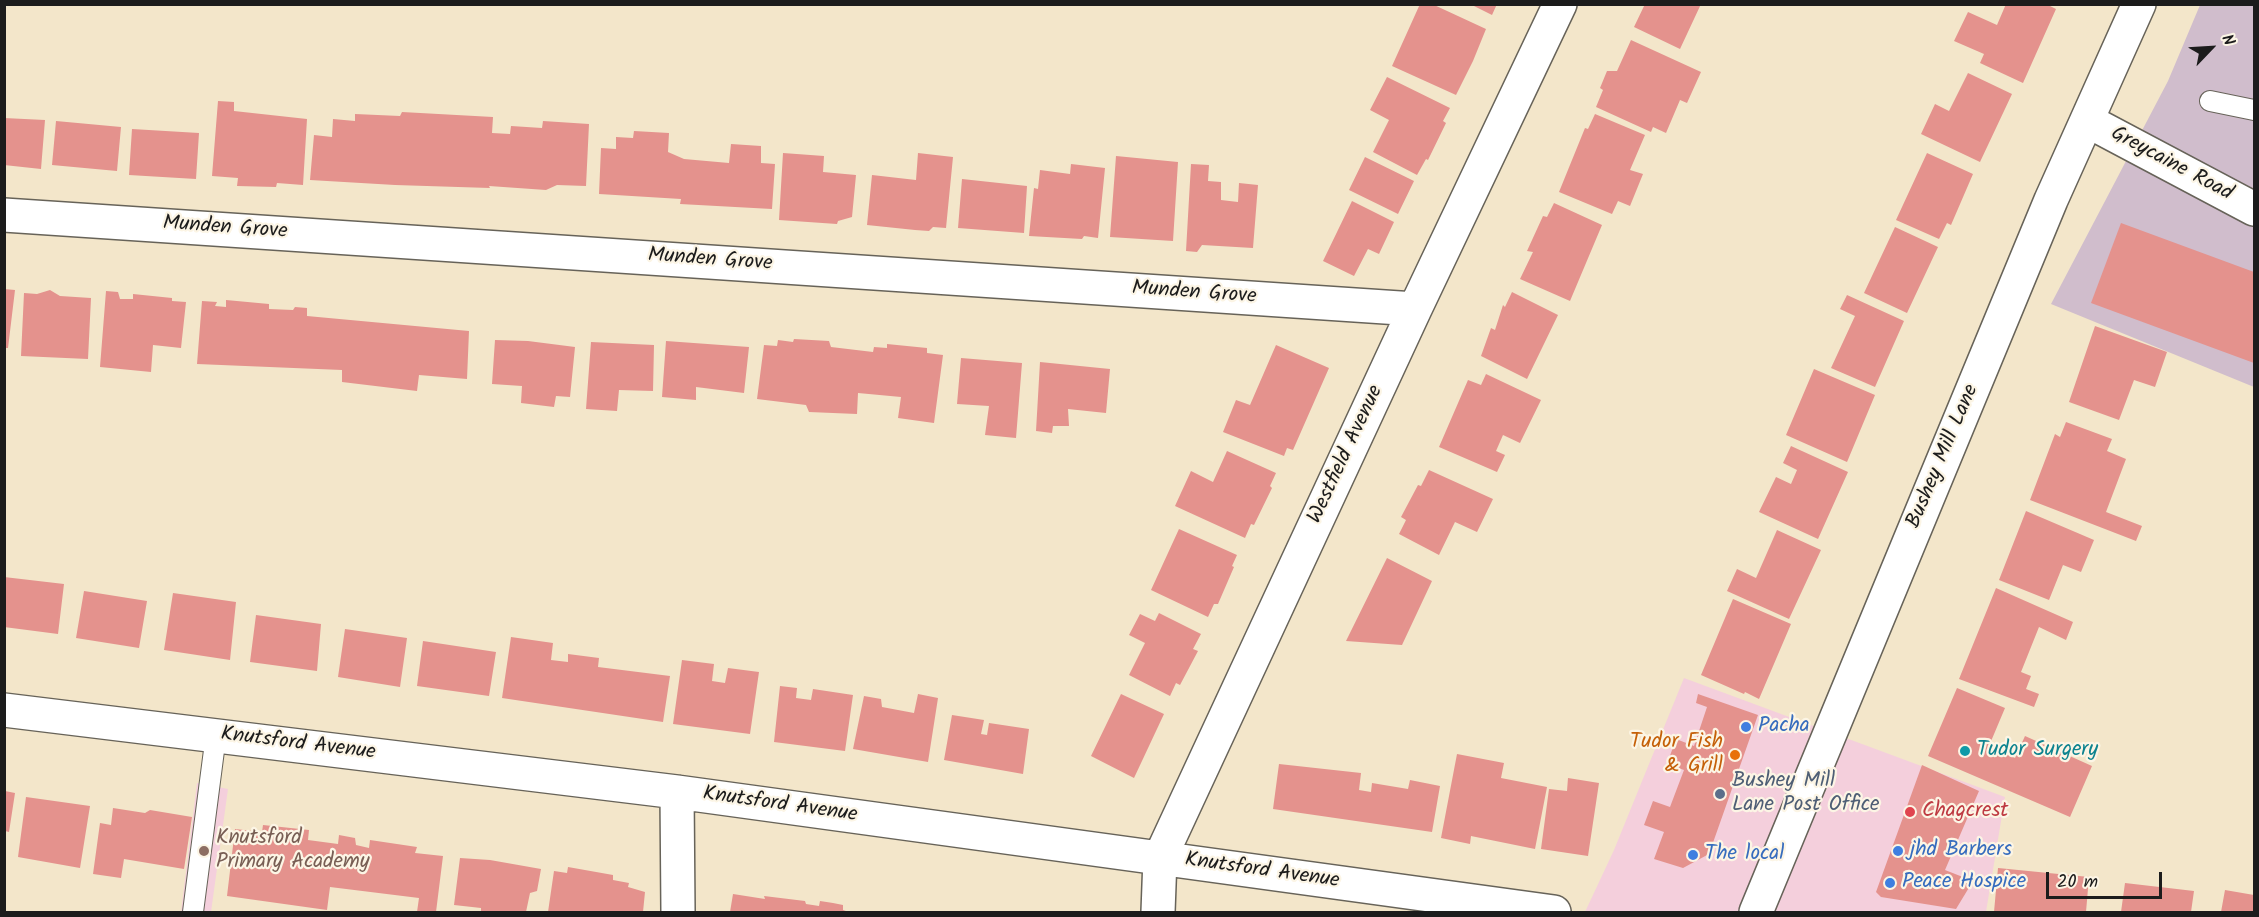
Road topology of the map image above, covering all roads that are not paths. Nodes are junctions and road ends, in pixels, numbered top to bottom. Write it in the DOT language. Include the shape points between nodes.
graph roads {
  1 [pos="1560,4"];
  2 [pos="2139,4"];
  3 [pos="2211,101"];
  4 [pos="2254,110"];
  5 [pos="2088,121"];
  6 [pos="2254,209"];
  7 [pos="4,215"];
  8 [pos="1415,309"];
  9 [pos="4,710"];
  10 [pos="216,735"];
  11 [pos="677,792"];
  12 [pos="1160,858"];
  13 [pos="193,912"];
  14 [pos="678,912"];
  15 [pos="1158,912"];
  16 [pos="1554,912"];
  17 [pos="1756,912"];
  1 -- 8 [label="street, Westfield Avenue"];
  2 -- 5 [label="street, Bushey Mill Lane"];
  3 -- 4 [label="lane"];
  5 -- 6 [label="street, Greycaine Road"];
  5 -- 17 [label="street, Bushey Mill Lane" via="2050,200"];
  7 -- 8 [label="street, Munden Grove"];
  8 -- 12 [label="street, Westfield Avenue"];
  9 -- 10 [label="street, Knutsford Avenue"];
  10 -- 11 [label="street, Knutsford Avenue"];
  10 -- 13 [label="lane"];
  11 -- 12 [label="street, Knutsford Avenue"];
  11 -- 14 [label="street"];
  12 -- 15 [label="street, Westfield Avenue"];
  12 -- 16 [label="street, Knutsford Avenue"];
}
